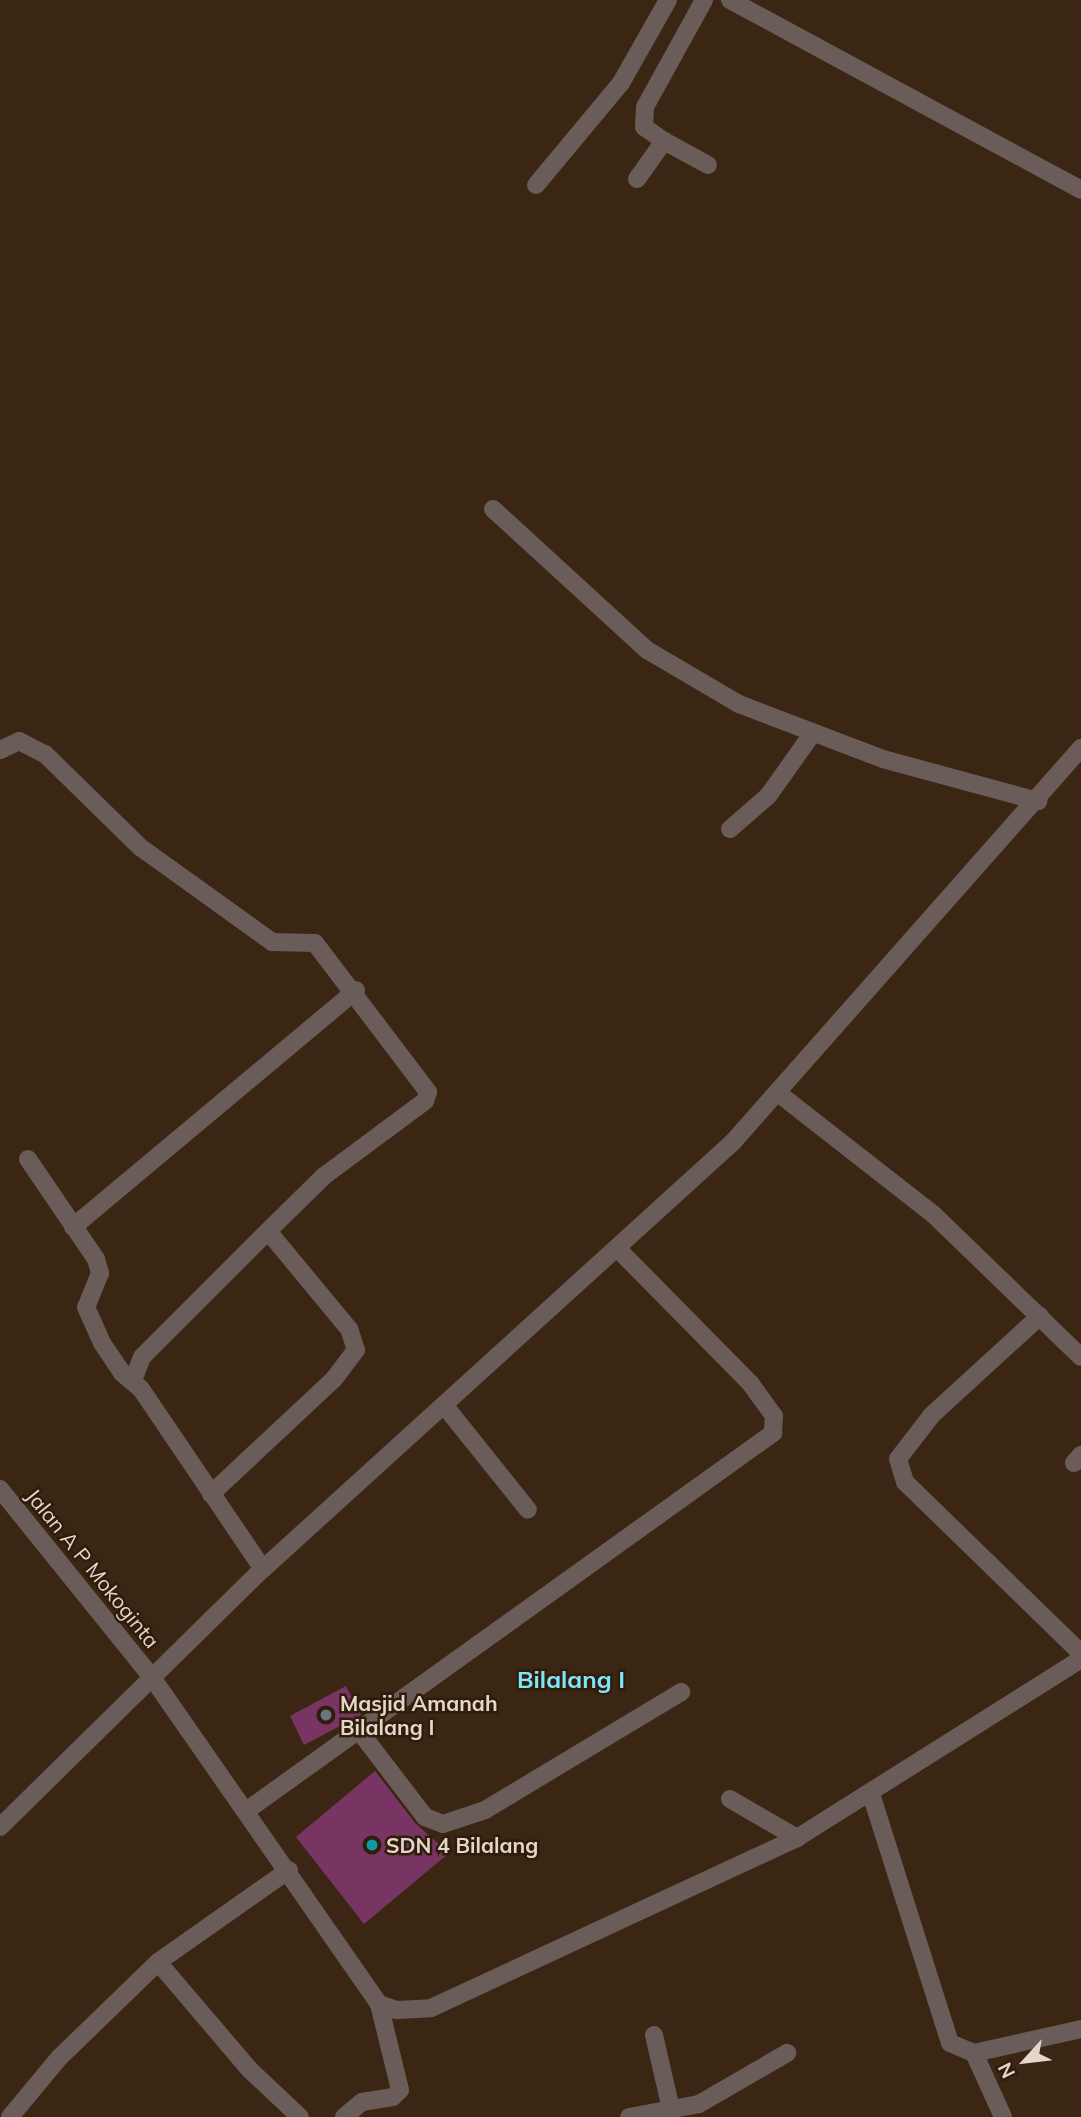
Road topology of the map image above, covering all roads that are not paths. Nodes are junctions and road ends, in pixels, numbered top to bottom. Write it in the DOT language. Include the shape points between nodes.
graph roads {
  1 [pos="668,0"];
  2 [pos="704,0"];
  3 [pos="730,0"];
  4 [pos="664,141"];
  5 [pos="708,165"];
  6 [pos="637,179"];
  7 [pos="536,185"];
  8 [pos="1081,190"];
  9 [pos="494,509"];
  10 [pos="813,733"];
  11 [pos="1081,748"];
  12 [pos="0,750"];
  13 [pos="1038,801"];
  14 [pos="730,829"];
  15 [pos="356,990"];
  16 [pos="778,1093"];
  17 [pos="28,1159"];
  18 [pos="73,1227"];
  19 [pos="268,1231"];
  20 [pos="618,1249"];
  21 [pos="1040,1315"];
  22 [pos="1081,1357"];
  23 [pos="133,1381"];
  24 [pos="444,1405"];
  25 [pos="0,1489"];
  26 [pos="211,1494"];
  27 [pos="528,1510"];
  28 [pos="263,1569"];
  29 [pos="1081,1653"];
  30 [pos="1081,1659"];
  31 [pos="151,1676"];
  32 [pos="681,1692"];
  33 [pos="360,1732"];
  34 [pos="871,1794"];
  35 [pos="730,1799"];
  36 [pos="246,1811"];
  37 [pos="0,1827"];
  38 [pos="797,1838"];
  39 [pos="289,1870"];
  40 [pos="158,1962"];
  41 [pos="379,2004"];
  42 [pos="1081,2029"];
  43 [pos="654,2035"];
  44 [pos="787,2053"];
  45 [pos="974,2053"];
  46 [pos="671,2109"];
  47 [pos="10,2117"];
  48 [pos="300,2117"];
  49 [pos="344,2117"];
  50 [pos="629,2117"];
  51 [pos="1003,2117"];
  1 -- 7 [label="street" via="621,83"];
  2 -- 4 [label="street" via="645,107 643,127"];
  3 -- 8 [label="street"];
  4 -- 5 [label="street"];
  4 -- 6 [label="street"];
  9 -- 10 [label="street" via="647,650 762,715"];
  10 -- 13 [label="street" via="903,765"];
  10 -- 14 [label="street" via="768,796"];
  11 -- 13 [label="street"];
  12 -- 15 [label="street" via="13,741 27,742 69,773 140,847 272,942 315,943"];
  13 -- 16 [label="street"];
  15 -- 18 [label="street"];
  15 -- 19 [label="street" via="428,1096 324,1176"];
  16 -- 20 [label="street"];
  16 -- 21 [label="street" via="934,1215"];
  17 -- 18 [label="street"];
  18 -- 23 [label="street" via="100,1273 86,1303 88,1314 122,1373"];
  19 -- 23 [label="street" via="142,1357"];
  19 -- 26 [label="street" via="349,1329 356,1350 334,1379"];
  20 -- 24 [label="street"];
  20 -- 33 [label="street" via="751,1384 774,1416 775,1430"];
  21 -- 22 [label="street"];
  21 -- 29 [label="street" via="931,1416 898,1459 910,1487"];
  23 -- 26 [label="street"];
  24 -- 27 [label="street"];
  24 -- 28 [label="street"];
  25 -- 31 [label="street, Jalan A P Mokoginta"];
  26 -- 28 [label="street"];
  28 -- 31 [label="street"];
  30 -- 34 [label="street"];
  31 -- 36 [label="street, Jalan A P Mokoginta"];
  31 -- 37 [label="street"];
  32 -- 33 [label="street" via="485,1810 443,1824 425,1817"];
  33 -- 36 [label="street"];
  34 -- 38 [label="street"];
  34 -- 45 [label="street" via="946,2034 956,2049"];
  35 -- 38 [label="street"];
  36 -- 39 [label="street, Jalan A P Mokoginta"];
  38 -- 41 [label="street" via="431,2008 402,2011"];
  39 -- 40 [label="street"];
  39 -- 41 [label="street, Jalan A P Mokoginta"];
  40 -- 47 [label="street" via="59,2058"];
  40 -- 48 [label="street" via="249,2069"];
  41 -- 49 [label="street" via="400,2090 393,2097 362,2102"];
  42 -- 45 [label="street"];
  43 -- 46 [label="street"];
  44 -- 46 [label="street" via="699,2104"];
  45 -- 51 [label="street"];
  46 -- 50 [label="street"];
}
